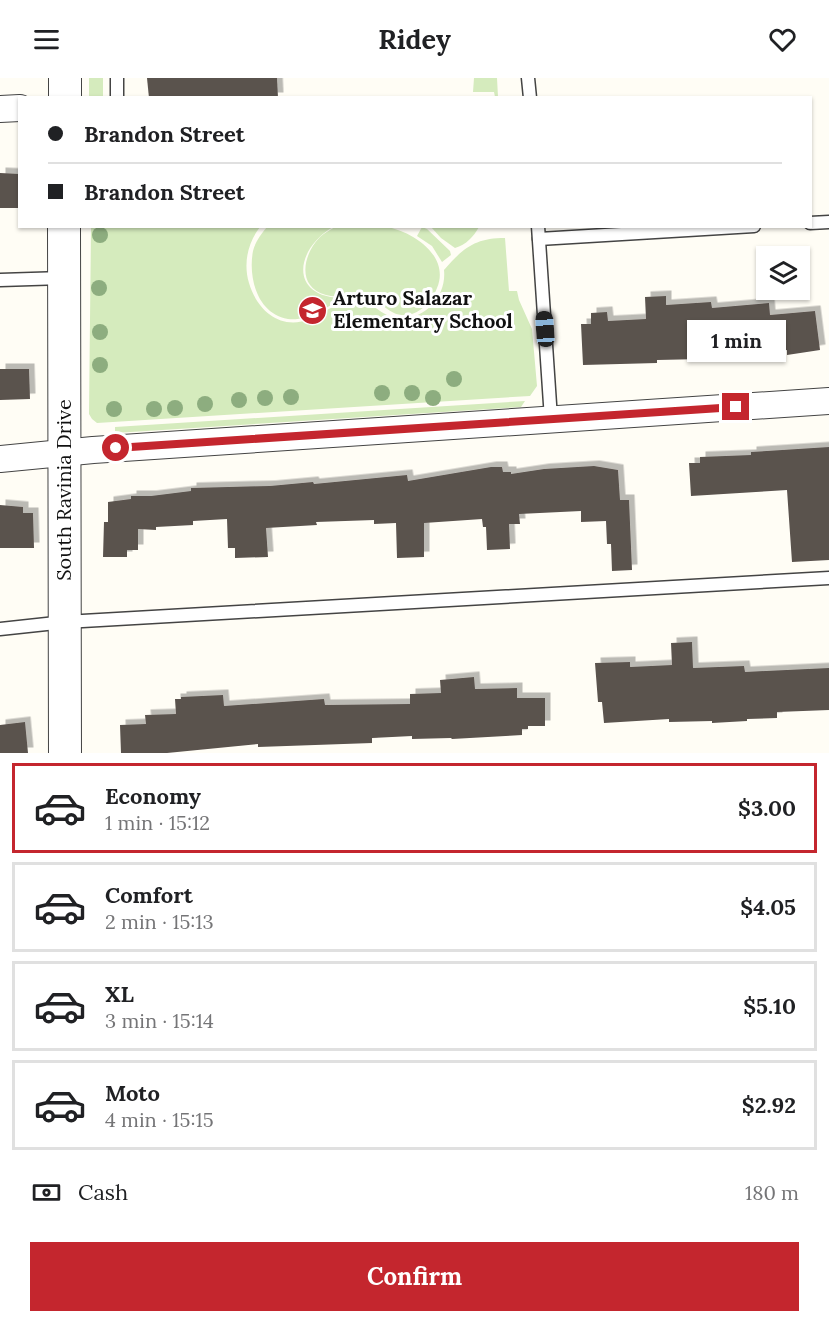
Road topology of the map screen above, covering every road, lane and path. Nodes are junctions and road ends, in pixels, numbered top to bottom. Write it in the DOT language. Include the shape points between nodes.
graph roads {
  1 [pos="65,78"];
  2 [pos="117,78"];
  3 [pos="528,78"];
  4 [pos="65,96"];
  5 [pos="117,96"];
  6 [pos="530,96"];
  7 [pos="18,108"];
  8 [pos="0,109"];
  9 [pos="829,222"];
  10 [pos="812,223"];
  11 [pos="64,228"];
  12 [pos="693,228"];
  13 [pos="539,233"];
  14 [pos="63,278"];
  15 [pos="0,280"];
  16 [pos="829,401"];
  17 [pos="551,419"];
  18 [pos="63,452"];
  19 [pos="0,459"];
  20 [pos="829,578"];
  21 [pos="65,622"];
  22 [pos="0,629"];
  23 [pos="65,753"];
  1 -- 4 [label="street"];
  2 -- 5 [label="lane"];
  3 -- 6 [label="lane"];
  7 -- 8 [label="street"];
  9 -- 10 [label="lane"];
  11 -- 14 [label="street, South Ravinia Drive"];
  12 -- 13 [label="lane"];
  13 -- 17 [label="lane"];
  14 -- 15 [label="lane"];
  14 -- 18 [label="street, South Ravinia Drive"];
  16 -- 17 [label="street"];
  17 -- 18 [label="street"];
  18 -- 19 [label="street"];
  18 -- 21 [label="street, South Ravinia Drive"];
  20 -- 21 [label="lane"];
  21 -- 22 [label="lane"];
  21 -- 23 [label="street, South Ravinia Drive"];
}
